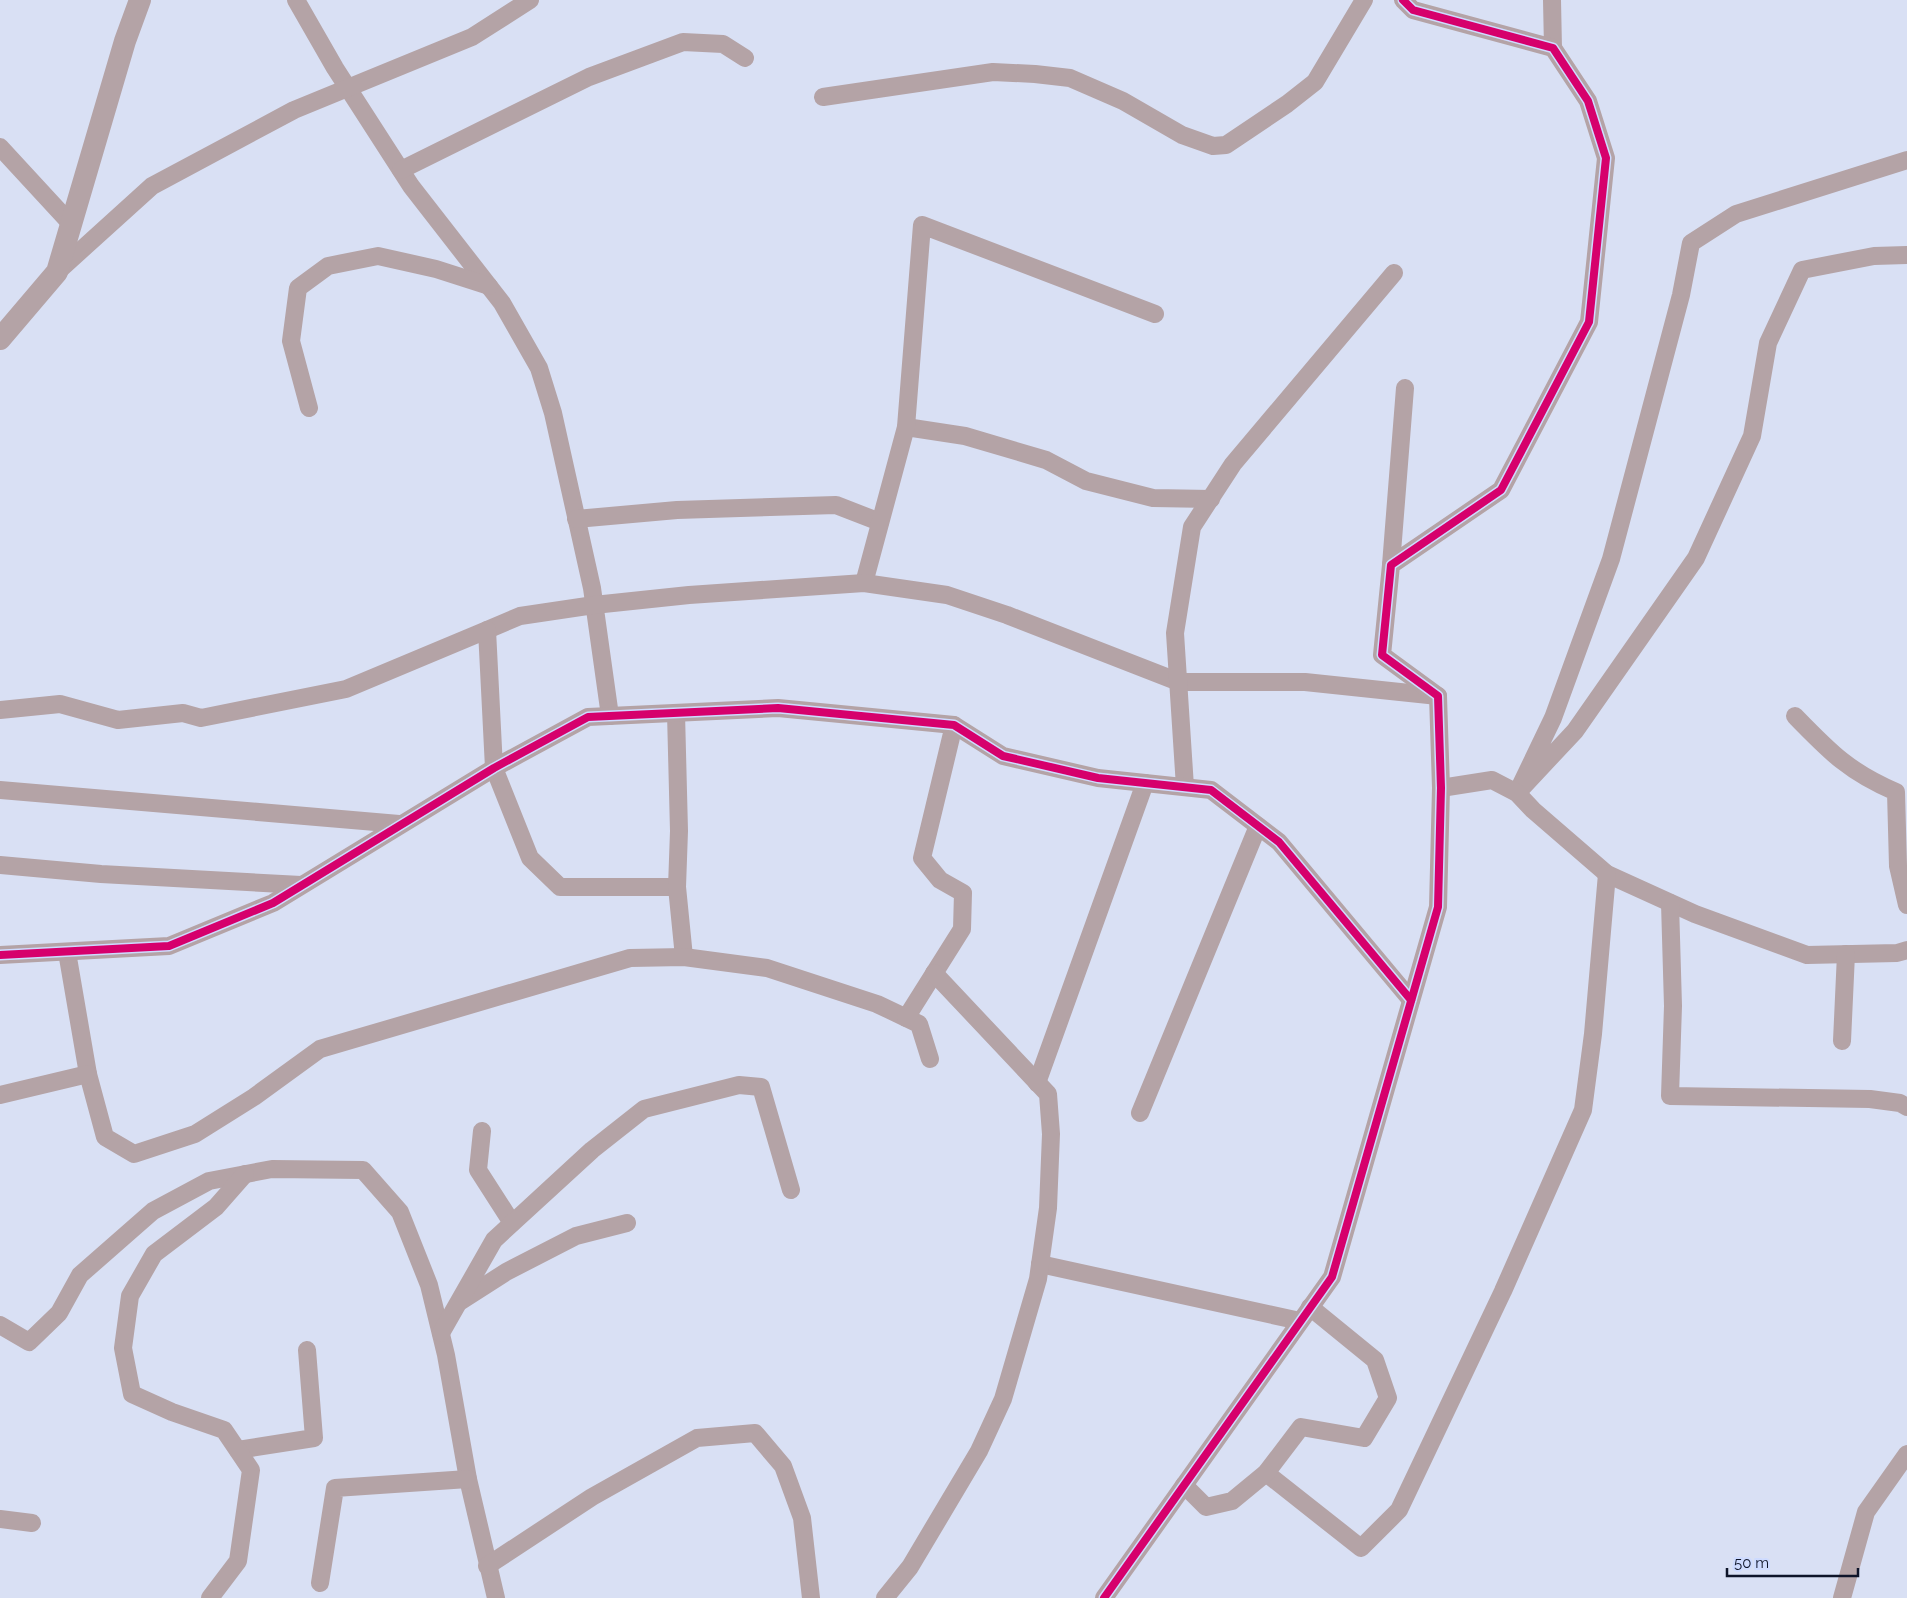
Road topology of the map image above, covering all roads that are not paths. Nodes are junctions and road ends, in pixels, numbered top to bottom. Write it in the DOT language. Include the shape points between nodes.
graph roads {
  1 [pos="140,0"];
  2 [pos="296,0"];
  3 [pos="530,0"];
  4 [pos="1364,0"];
  5 [pos="1402,0"];
  6 [pos="1552,0"];
  7 [pos="1553,48"];
  8 [pos="745,58"];
  9 [pos="348,90"];
  10 [pos="823,97"];
  11 [pos="0,147"];
  12 [pos="1907,160"];
  13 [pos="401,170"];
  14 [pos="71,224"];
  15 [pos="1907,255"];
  16 [pos="56,272"];
  17 [pos="1394,273"];
  18 [pos="488,286"];
  19 [pos="1155,314"];
  20 [pos="0,339"];
  21 [pos="1406,388"];
  22 [pos="309,408"];
  23 [pos="906,427"];
  24 [pos="1211,498"];
  25 [pos="576,518"];
  26 [pos="880,522"];
  27 [pos="1391,566"];
  28 [pos="864,583"];
  29 [pos="594,605"];
  30 [pos="487,630"];
  31 [pos="1179,682"];
  32 [pos="1438,696"];
  33 [pos="0,710"];
  34 [pos="676,713"];
  35 [pos="610,716"];
  36 [pos="1795,716"];
  37 [pos="954,725"];
  38 [pos="494,768"];
  39 [pos="1145,783"];
  40 [pos="1185,787"];
  41 [pos="1441,788"];
  42 [pos="0,790"];
  43 [pos="1517,793"];
  44 [pos="399,824"];
  45 [pos="1258,826"];
  46 [pos="0,865"];
  47 [pos="1607,874"];
  48 [pos="300,886"];
  49 [pos="677,887"];
  50 [pos="1670,903"];
  51 [pos="1907,904"];
  52 [pos="1907,950"];
  53 [pos="68,952"];
  54 [pos="1846,954"];
  55 [pos="0,955"];
  56 [pos="684,957"];
  57 [pos="934,973"];
  58 [pos="1412,1000"];
  59 [pos="906,1018"];
  60 [pos="1842,1041"];
  61 [pos="930,1059"];
  62 [pos="88,1074"];
  63 [pos="1038,1083"];
  64 [pos="0,1095"];
  65 [pos="1907,1107"];
  66 [pos="1140,1113"];
  67 [pos="482,1131"];
  68 [pos="245,1174"];
  69 [pos="791,1190"];
  70 [pos="512,1223"];
  71 [pos="627,1224"];
  72 [pos="1040,1264"];
  73 [pos="458,1303"];
  74 [pos="1305,1314"];
  75 [pos="0,1325"];
  76 [pos="441,1333"];
  77 [pos="307,1350"];
  78 [pos="238,1450"];
  79 [pos="1907,1454"];
  80 [pos="1266,1473"];
  81 [pos="468,1479"];
  82 [pos="1184,1485"];
  83 [pos="0,1519"];
  84 [pos="32,1524"];
  85 [pos="487,1566"];
  86 [pos="320,1583"];
  87 [pos="210,1598"];
  88 [pos="496,1598"];
  89 [pos="811,1598"];
  90 [pos="885,1598"];
  91 [pos="1104,1598"];
  92 [pos="1842,1598"];
  1 -- 14 [label="street"];
  2 -- 9 [label="street"];
  3 -- 9 [label="street" via="472,37"];
  4 -- 10 [label="street" via="1315,82 1226,145 1213,146 1182,135 1123,101 1070,78 992,72"];
  5 -- 7 [label="street" via="1413,10"];
  6 -- 7 [label="street"];
  7 -- 27 [label="street" via="1588,101 1606,158 1588,322 1501,490"];
  8 -- 13 [label="street" via="723,44 683,42 589,77"];
  9 -- 13 [label="street"];
  9 -- 16 [label="street" via="294,110 152,186"];
  11 -- 14 [label="street"];
  12 -- 43 [label="street" via="1736,214 1691,243 1681,295 1611,558 1554,718"];
  13 -- 18 [label="street"];
  14 -- 16 [label="street"];
  15 -- 43 [label="street" via="1874,256 1802,270 1768,343 1752,436 1696,558 1575,731"];
  16 -- 20 [label="street"];
  17 -- 24 [label="street" via="1233,464"];
  18 -- 22 [label="street" via="436,269 378,256 328,266 298,288 292,332 291,340"];
  18 -- 25 [label="street" via="502,303 539,368 553,413"];
  19 -- 23 [label="street" via="922,225"];
  21 -- 27 [label="street"];
  23 -- 24 [label="street" via="965,436 1046,460 1086,481 1153,498"];
  23 -- 26 [label="street"];
  24 -- 31 [label="street" via="1192,527 1175,633"];
  25 -- 26 [label="street" via="677,510 836,505"];
  25 -- 29 [label="street"];
  26 -- 28 [label="street"];
  27 -- 32 [label="street" via="1382,655"];
  28 -- 29 [label="street"];
  28 -- 31 [label="street" via="947,595"];
  29 -- 30 [label="street" via="520,616"];
  29 -- 35 [label="street"];
  30 -- 33 [label="street" via="346,689 201,718 183,713 118,720 60,704"];
  30 -- 38 [label="street"];
  31 -- 32 [label="street" via="1304,682"];
  31 -- 40 [label="street"];
  32 -- 41 [label="street"];
  34 -- 35 [label="street"];
  34 -- 37 [label="street" via="778,708"];
  34 -- 49 [label="street"];
  35 -- 38 [label="street" via="588,717"];
  36 -- 51 [label="street" via="1835,757 1866,780 1896,792 1898,866"];
  37 -- 39 [label="street" via="1003,756 1098,778"];
  37 -- 57 [label="street" via="922,858 940,880 964,893 962,929"];
  38 -- 44 [label="street"];
  38 -- 49 [label="street" via="530,858 560,887"];
  39 -- 40 [label="street"];
  39 -- 63 [label="street"];
  40 -- 45 [label="street" via="1211,790"];
  41 -- 43 [label="street" via="1492,780"];
  41 -- 58 [label="street" via="1438,907"];
  42 -- 44 [label="street"];
  43 -- 47 [label="street"];
  44 -- 48 [label="street"];
  45 -- 58 [label="street" via="1279,842"];
  45 -- 66 [label="street"];
  46 -- 48 [label="street"];
  47 -- 50 [label="street"];
  47 -- 80 [label="street" via="1583,1110 1503,1291 1399,1510 1361,1548"];
  48 -- 53 [label="street" via="273,903 170,946"];
  49 -- 56 [label="street"];
  50 -- 54 [label="street" via="1807,955"];
  50 -- 65 [label="street" via="1673,1006 1670,1096 1870,1099"];
  52 -- 54 [label="street"];
  53 -- 55 [label="street"];
  53 -- 62 [label="street"];
  54 -- 60 [label="street"];
  56 -- 59 [label="street" via="767,968 877,1004"];
  56 -- 62 [label="street" via="630,958 320,1049 195,1134 134,1154 105,1137"];
  57 -- 59 [label="street"];
  57 -- 63 [label="street"];
  58 -- 74 [label="street" via="1332,1277"];
  59 -- 61 [label="street" via="919,1024"];
  62 -- 64 [label="street"];
  63 -- 72 [label="street" via="1048,1094 1051,1134 1048,1208"];
  67 -- 70 [label="street" via="478,1170"];
  68 -- 75 [label="street" via="209,1182 153,1211 80,1275 59,1313 29,1342"];
  68 -- 76 [label="street" via="272,1169 363,1170 400,1212 429,1285"];
  68 -- 78 [label="street" via="216,1207 154,1254 130,1296 123,1348 132,1394 224,1430"];
  69 -- 70 [label="street" via="761,1087 739,1085 644,1109 592,1150"];
  70 -- 73 [label="street" via="494,1240"];
  71 -- 73 [label="street" via="576,1236 506,1272"];
  72 -- 74 [label="street"];
  72 -- 90 [label="street" via="1003,1399 979,1451 910,1567"];
  73 -- 76 [label="street"];
  74 -- 80 [label="street" via="1375,1360 1388,1398 1364,1438 1301,1427"];
  74 -- 82 [label="street"];
  76 -- 81 [label="street"];
  77 -- 78 [label="street" via="314,1438"];
  78 -- 87 [label="street" via="251,1470 238,1561"];
  79 -- 92 [label="street" via="1866,1512"];
  80 -- 82 [label="street" via="1232,1501 1206,1507"];
  81 -- 85 [label="street"];
  81 -- 86 [label="street" via="335,1488"];
  82 -- 91 [label="street"];
  83 -- 84 [label="street"];
  85 -- 88 [label="street"];
  85 -- 89 [label="street" via="592,1497 697,1438 754,1433 782,1466 802,1518"];
}
